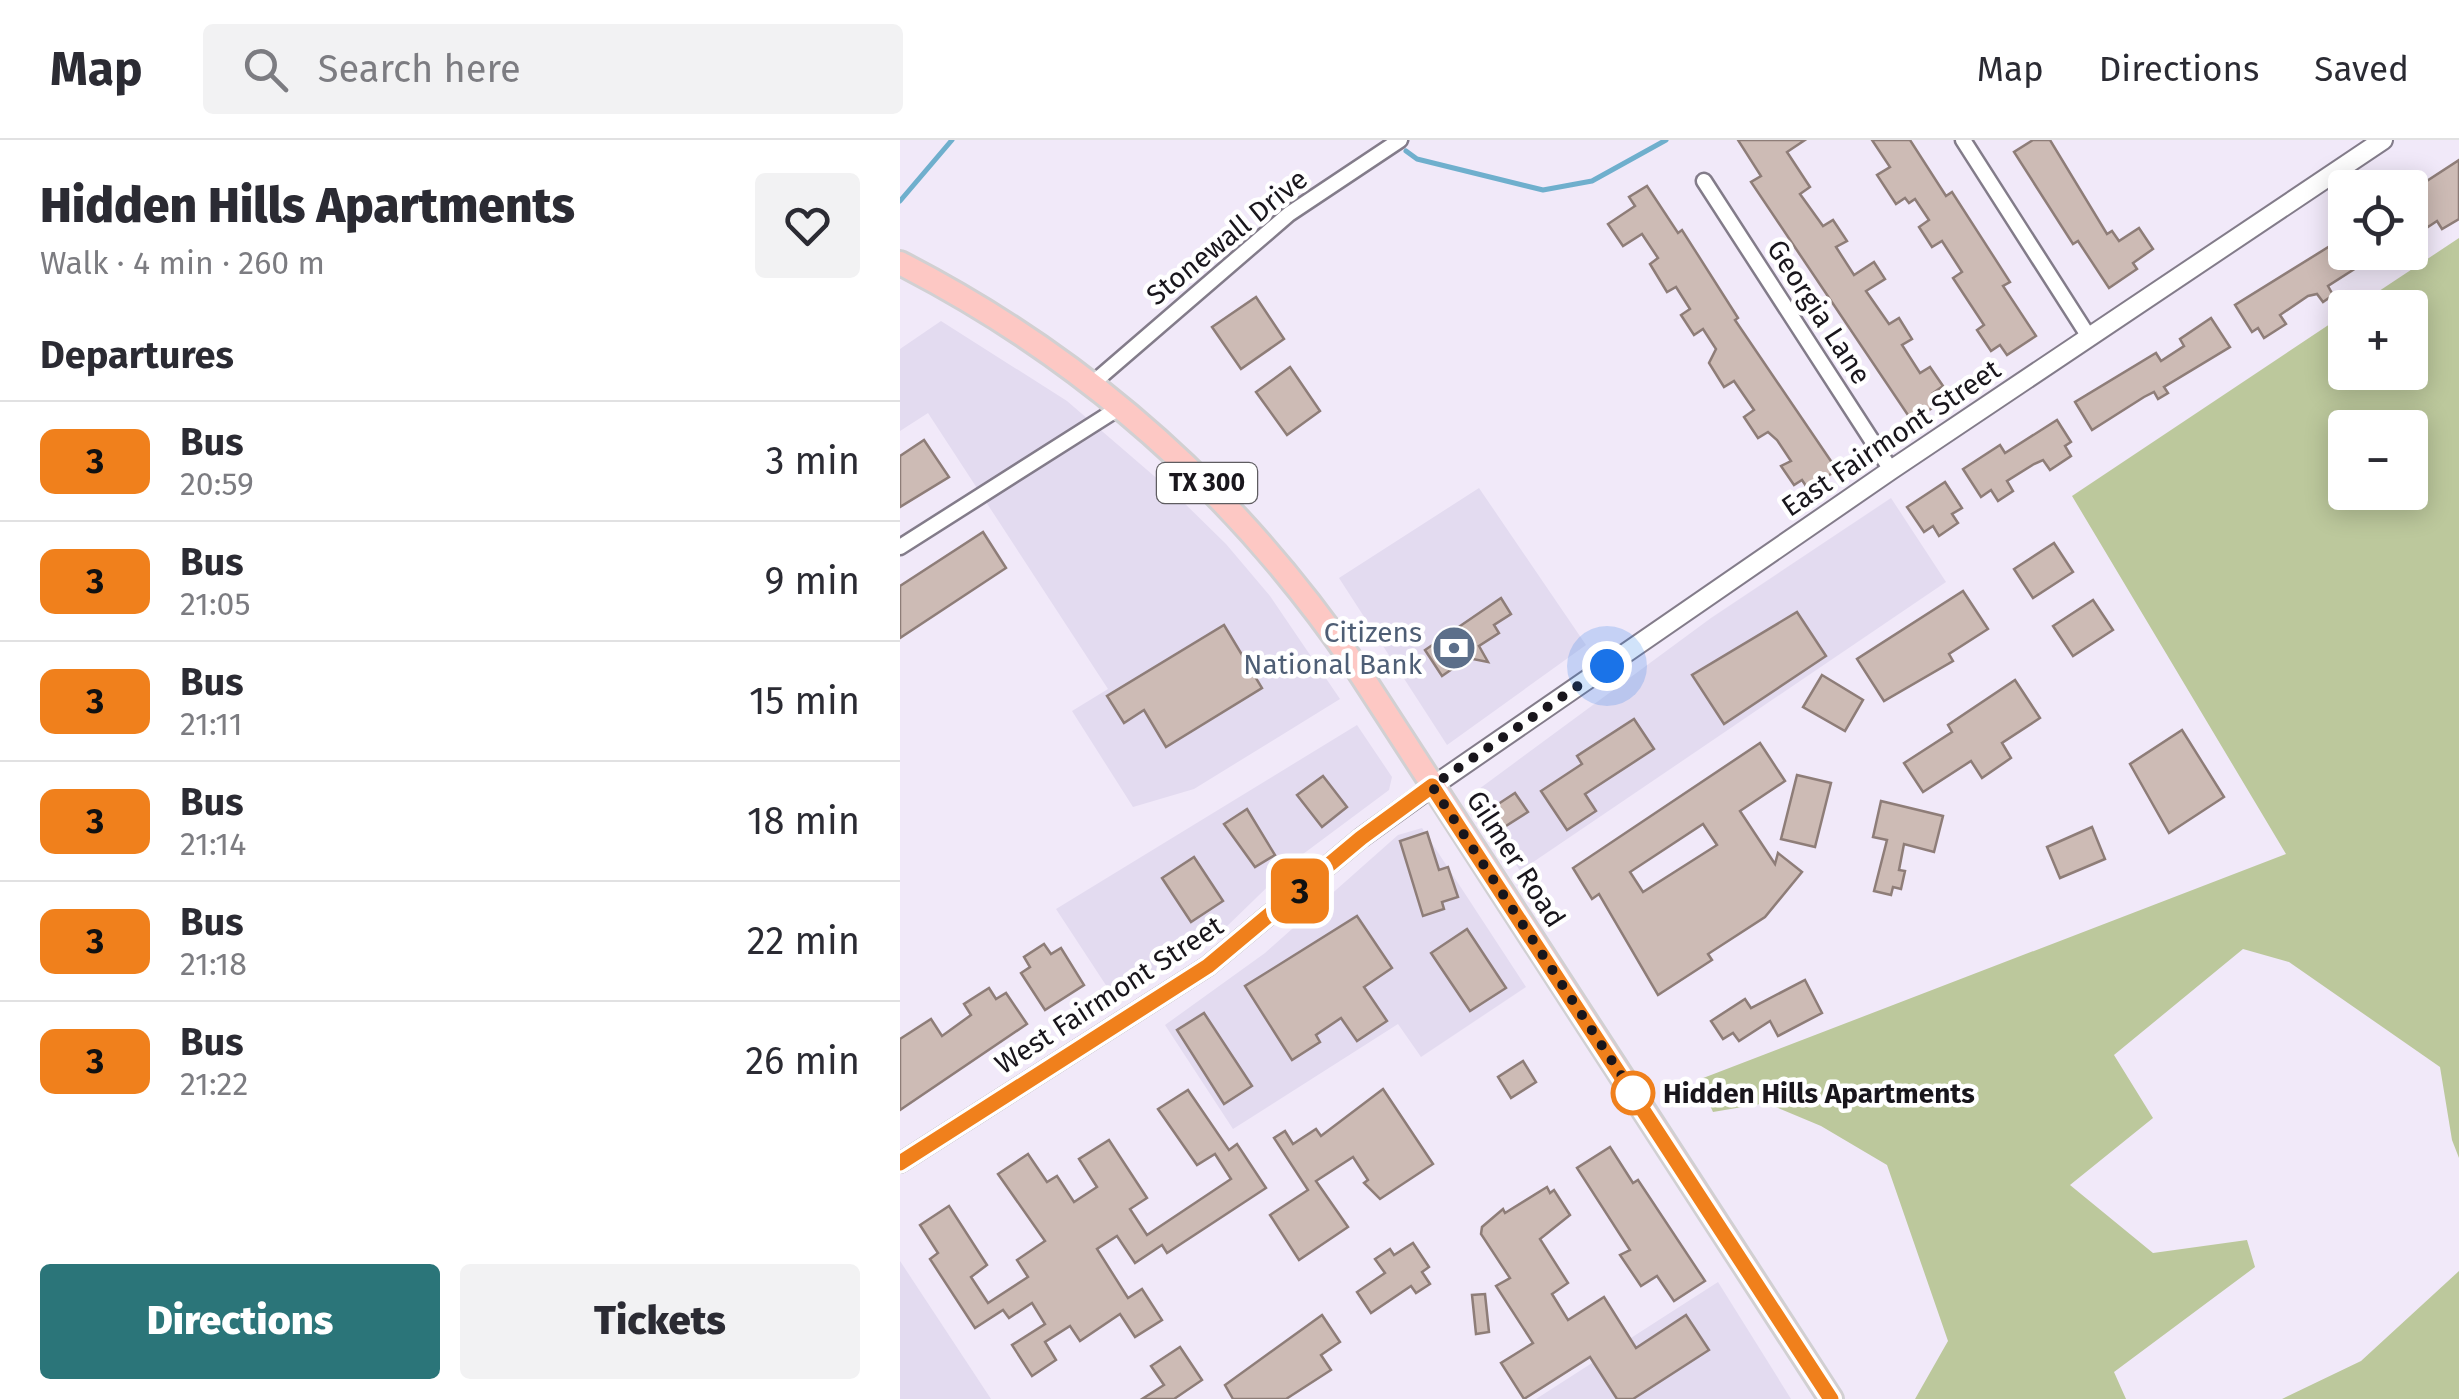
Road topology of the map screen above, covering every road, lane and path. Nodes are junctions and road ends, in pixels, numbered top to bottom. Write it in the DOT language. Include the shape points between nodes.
graph roads {
  1 [pos="1400,140"];
  2 [pos="1963,140"];
  3 [pos="2383,140"];
  4 [pos="1704,181"];
  5 [pos="900,263"];
  6 [pos="2089,336"];
  7 [pos="1093,383"];
  8 [pos="1122,406"];
  9 [pos="1892,470"];
  10 [pos="900,548"];
  11 [pos="1432,786"];
  12 [pos="900,1163"];
  13 [pos="1831,1399"];
  1 -- 7 [label="street, Stonewall Drive" via="1289,214"];
  2 -- 6 [label="street"];
  3 -- 6 [label="street, East Fairmont Street"];
  4 -- 9 [label="street, Georgia Lane"];
  5 -- 7 [label="main road, Gilmer Road / TX 300" via="1020,331"];
  6 -- 9 [label="street, East Fairmont Street"];
  7 -- 8 [label="main road, Gilmer Road / TX 300"];
  8 -- 10 [label="street"];
  8 -- 11 [label="main road, Gilmer Road / TX 300" via="1228,504 1288,573"];
  9 -- 11 [label="street, East Fairmont Street"];
  11 -- 12 [label="street, West Fairmont Street" via="1208,966"];
  11 -- 13 [label="main road, Gilmer Road / TX 300"];
}
